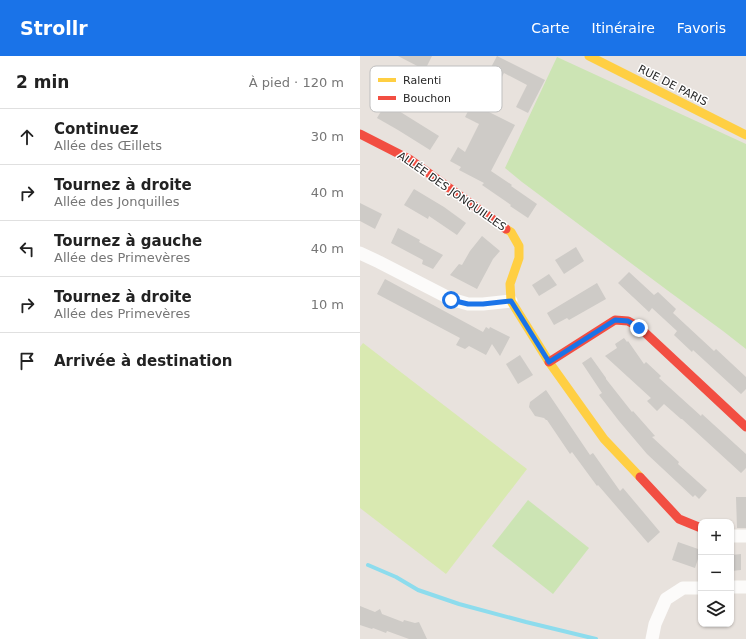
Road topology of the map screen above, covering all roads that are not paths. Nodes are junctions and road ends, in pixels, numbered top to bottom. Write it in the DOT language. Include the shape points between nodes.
graph roads {
  1 [pos="589,56"];
  2 [pos="360,134"];
  3 [pos="746,135"];
  4 [pos="360,252"];
  5 [pos="511,301"];
  6 [pos="549,362"];
  7 [pos="746,427"];
  8 [pos="698,527"];
  9 [pos="734,536"];
  10 [pos="746,536"];
  11 [pos="734,587"];
  12 [pos="746,587"];
  13 [pos="698,588"];
  14 [pos="652,639"];
  1 -- 3 [label="street, RUE DE PARIS"];
  2 -- 5 [label="street, ALLÉE DES JONQUILLES" via="408,159 511,232 519,246 519,258 510,284"];
  4 -- 5 [label="street" via="451,300 468,304"];
  5 -- 6 [label="street"];
  6 -- 7 [label="street" via="615,320 628,321 639,328"];
  6 -- 8 [label="street" via="609,444 679,519"];
  9 -- 10 [label="street"];
  11 -- 12 [label="street"];
  13 -- 14 [label="street" via="683,588 666,599 655,624"];
}
